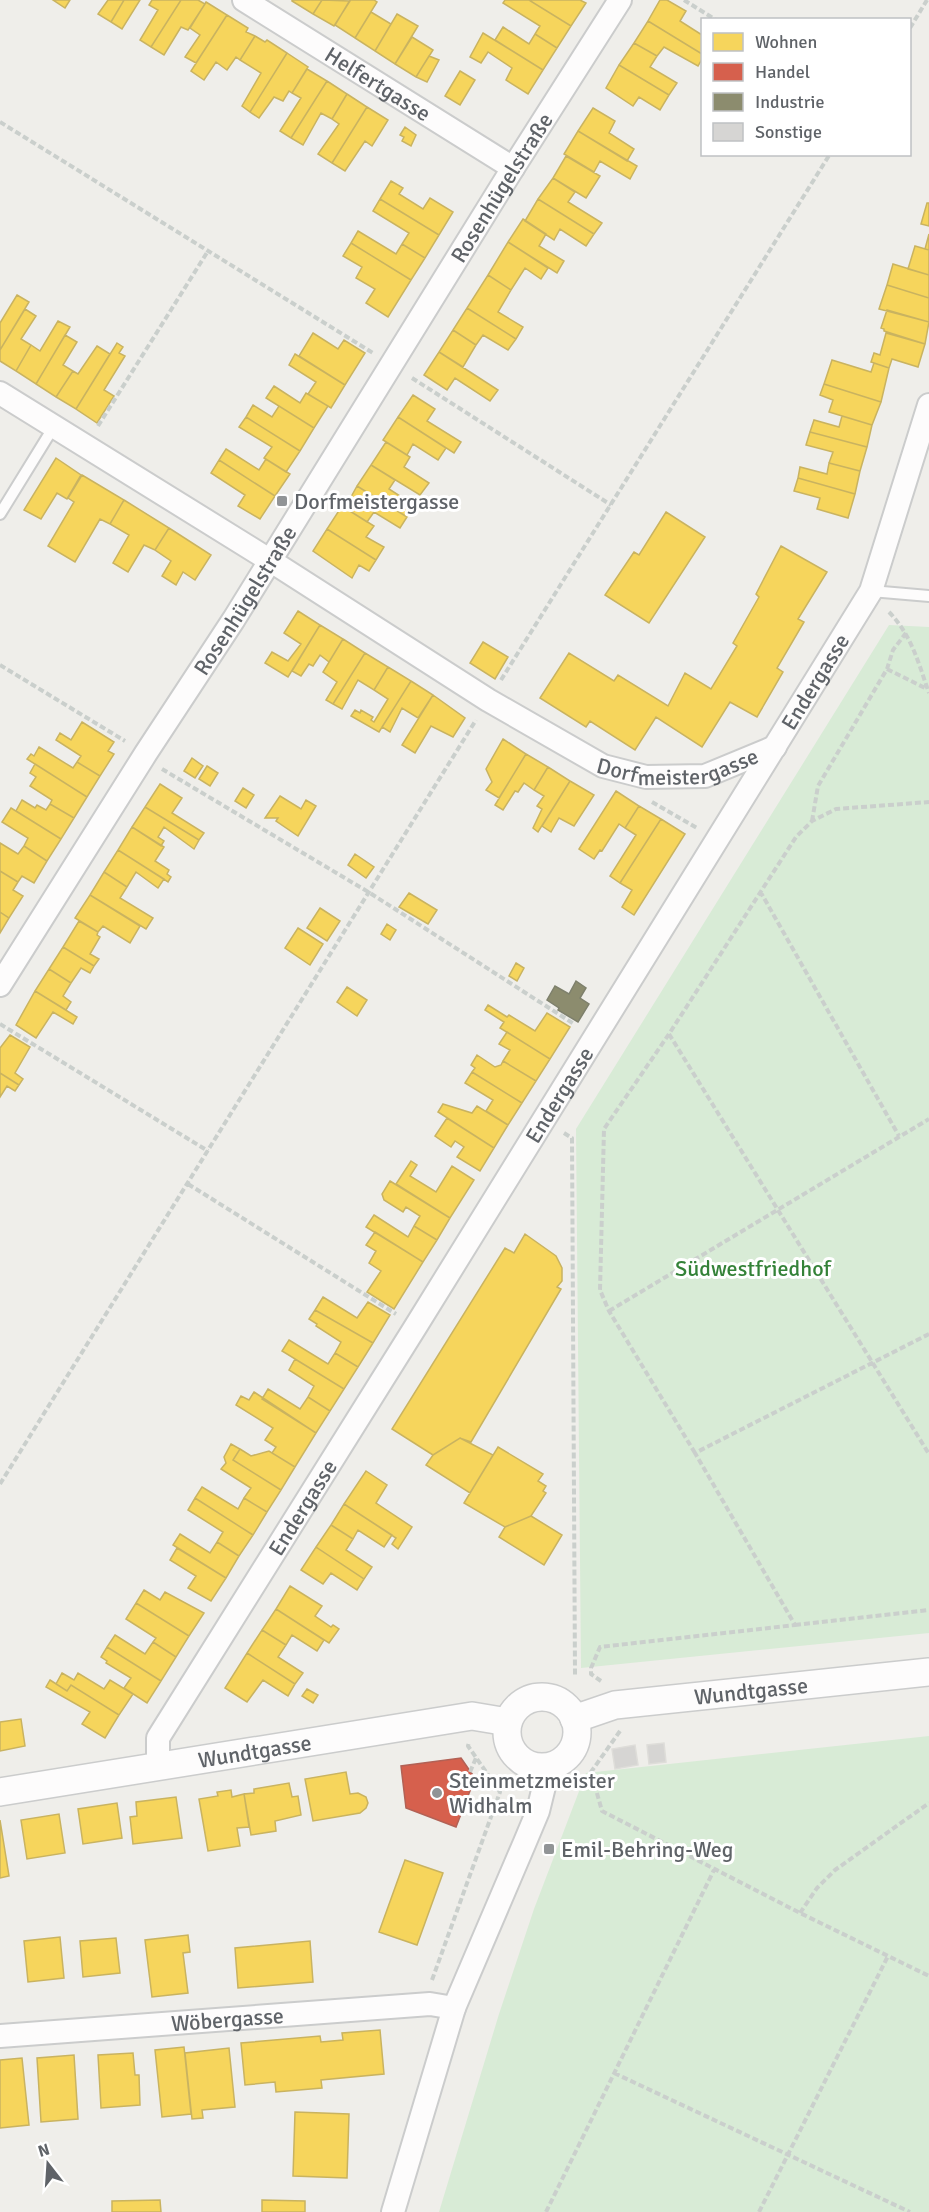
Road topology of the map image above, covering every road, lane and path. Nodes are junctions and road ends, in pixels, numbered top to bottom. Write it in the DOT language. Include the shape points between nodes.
graph roads {
  1 [pos="243,0"];
  2 [pos="620,0"];
  3 [pos="684,0"];
  4 [pos="927,0"];
  5 [pos="713,18"];
  6 [pos="911,24"];
  7 [pos="0,122"];
  8 [pos="829,156"];
  9 [pos="513,168"];
  10 [pos="208,251"];
  11 [pos="391,364"];
  12 [pos="0,393"];
  13 [pos="929,405"];
  14 [pos="53,428"];
  15 [pos="85,447"];
  16 [pos="611,505"];
  17 [pos="0,514"];
  18 [pos="271,561"];
  19 [pos="871,591"];
  20 [pos="929,596"];
  21 [pos="906,633"];
  22 [pos="0,665"];
  23 [pos="887,669"];
  24 [pos="928,691"];
  25 [pos="488,700"];
  26 [pos="775,747"];
  27 [pos="144,756"];
  28 [pos="646,777"];
  29 [pos="929,802"];
  30 [pos="812,821"];
  31 [pos="717,840"];
  32 [pos="760,891"];
  33 [pos="370,893"];
  34 [pos="0,986"];
  35 [pos="0,1024"];
  36 [pos="669,1034"];
  37 [pos="595,1038"];
  38 [pos="929,1119"];
  39 [pos="543,1120"];
  40 [pos="899,1136"];
  41 [pos="208,1151"];
  42 [pos="188,1184"];
  43 [pos="777,1209"];
  44 [pos="609,1311"];
  45 [pos="416,1326"];
  46 [pos="929,1334"];
  47 [pos="872,1363"];
  48 [pos="695,1454"];
  49 [pos="929,1454"];
  50 [pos="0,1484"];
  51 [pos="929,1610"];
  52 [pos="795,1625"];
  53 [pos="929,1672"];
  54 [pos="575,1675"];
  55 [pos="611,1696"];
  56 [pos="472,1716"];
  57 [pos="574,1719"];
  58 [pos="508,1722"];
  59 [pos="476,1757"];
  60 [pos="549,1767"];
  61 [pos="158,1768"];
  62 [pos="470,1772"];
  63 [pos="0,1792"];
  64 [pos="929,1803"];
  65 [pos="714,1870"];
  66 [pos="800,1913"];
  67 [pos="888,1956"];
  68 [pos="928,1975"];
  69 [pos="430,2004"];
  70 [pos="454,2008"];
  71 [pos="0,2036"];
  72 [pos="614,2073"];
  73 [pos="788,2155"];
  74 [pos="393,2212"];
  75 [pos="546,2212"];
  76 [pos="759,2212"];
  77 [pos="910,2212"];
  1 -- 9 [label="street, Helfertgasse"];
  2 -- 9 [label="street, Rosenhügelstraße"];
  3 -- 5 [label="path"];
  4 -- 6 [label="path"];
  7 -- 10 [label="path"];
  8 -- 16 [label="path"];
  9 -- 11 [label="street, Rosenhügelstraße"];
  10 -- 11 [label="path"];
  10 -- 15 [label="path"];
  11 -- 16 [label="path"];
  11 -- 18 [label="street, Rosenhügelstraße"];
  12 -- 14 [label="street, Dorfmeistergasse"];
  13 -- 19 [label="street, Endergasse"];
  14 -- 15 [label="street, Dorfmeistergasse"];
  14 -- 17 [label="lane"];
  15 -- 18 [label="street, Dorfmeistergasse"];
  16 -- 25 [label="path"];
  18 -- 25 [label="street, Dorfmeistergasse"];
  18 -- 27 [label="street, Rosenhügelstraße"];
  19 -- 20 [label="lane"];
  19 -- 21 [label="path"];
  19 -- 26 [label="street, Endergasse"];
  21 -- 23 [label="path" via="893,650"];
  21 -- 24 [label="path"];
  22 -- 27 [label="path"];
  23 -- 24 [label="path"];
  23 -- 30 [label="path" via="818,786"];
  25 -- 28 [label="street, Dorfmeistergasse" via="603,766"];
  25 -- 33 [label="path"];
  26 -- 28 [label="street, Dorfmeistergasse" via="705,776"];
  26 -- 31 [label="street, Endergasse"];
  27 -- 33 [label="path"];
  27 -- 34 [label="street, Rosenhügelstraße"];
  28 -- 31 [label="path" via="646,799"];
  29 -- 30 [label="path" via="836,809"];
  30 -- 32 [label="path" via="796,837"];
  31 -- 37 [label="street, Endergasse"];
  32 -- 36 [label="path"];
  32 -- 40 [label="path"];
  33 -- 37 [label="path"];
  33 -- 41 [label="path"];
  35 -- 41 [label="path"];
  36 -- 43 [label="path"];
  36 -- 44 [label="path" via="604,1129 600,1290"];
  37 -- 39 [label="street, Endergasse"];
  38 -- 40 [label="path"];
  39 -- 45 [label="street, Endergasse"];
  39 -- 54 [label="path" via="572,1138"];
  40 -- 43 [label="path"];
  41 -- 42 [label="path"];
  42 -- 45 [label="path"];
  42 -- 50 [label="path"];
  43 -- 44 [label="path"];
  43 -- 47 [label="path"];
  44 -- 48 [label="path"];
  45 -- 61 [label="street, Endergasse" via="158,1738"];
  46 -- 47 [label="path"];
  47 -- 48 [label="path"];
  47 -- 49 [label="path"];
  48 -- 52 [label="path"];
  51 -- 52 [label="path"];
  52 -- 55 [label="path" via="600,1647 591,1674"];
  53 -- 55 [label="street, Wundtgasse"];
  55 -- 57 [label="street, Wundtgasse"];
  55 -- 65 [label="path" via="620,1731 591,1772 602,1811"];
  56 -- 58 [label="street, Wundtgasse"];
  56 -- 59 [label="path" via="468,1746"];
  56 -- 61 [label="street, Wundtgasse"];
  57 -- 58 [label="street" via="563,1705 535,1698 523,1702"];
  57 -- 60 [label="street" via="575,1743 569,1754"];
  58 -- 60 [label="street" via="509,1745 516,1756 525,1763"];
  59 -- 62 [label="path"];
  59 -- 69 [label="path" via="500,1792 433,1975"];
  60 -- 70 [label="street" via="538,1811"];
  61 -- 63 [label="street, Wundtgasse"];
  64 -- 66 [label="path" via="835,1870"];
  65 -- 66 [label="path"];
  65 -- 72 [label="path"];
  66 -- 67 [label="path"];
  67 -- 68 [label="path"];
  67 -- 73 [label="path"];
  69 -- 70 [label="street, Wöbergasse"];
  69 -- 71 [label="street, Wöbergasse"];
  70 -- 74 [label="street"];
  72 -- 73 [label="path"];
  72 -- 75 [label="path"];
  73 -- 76 [label="path"];
  73 -- 77 [label="path"];
}
